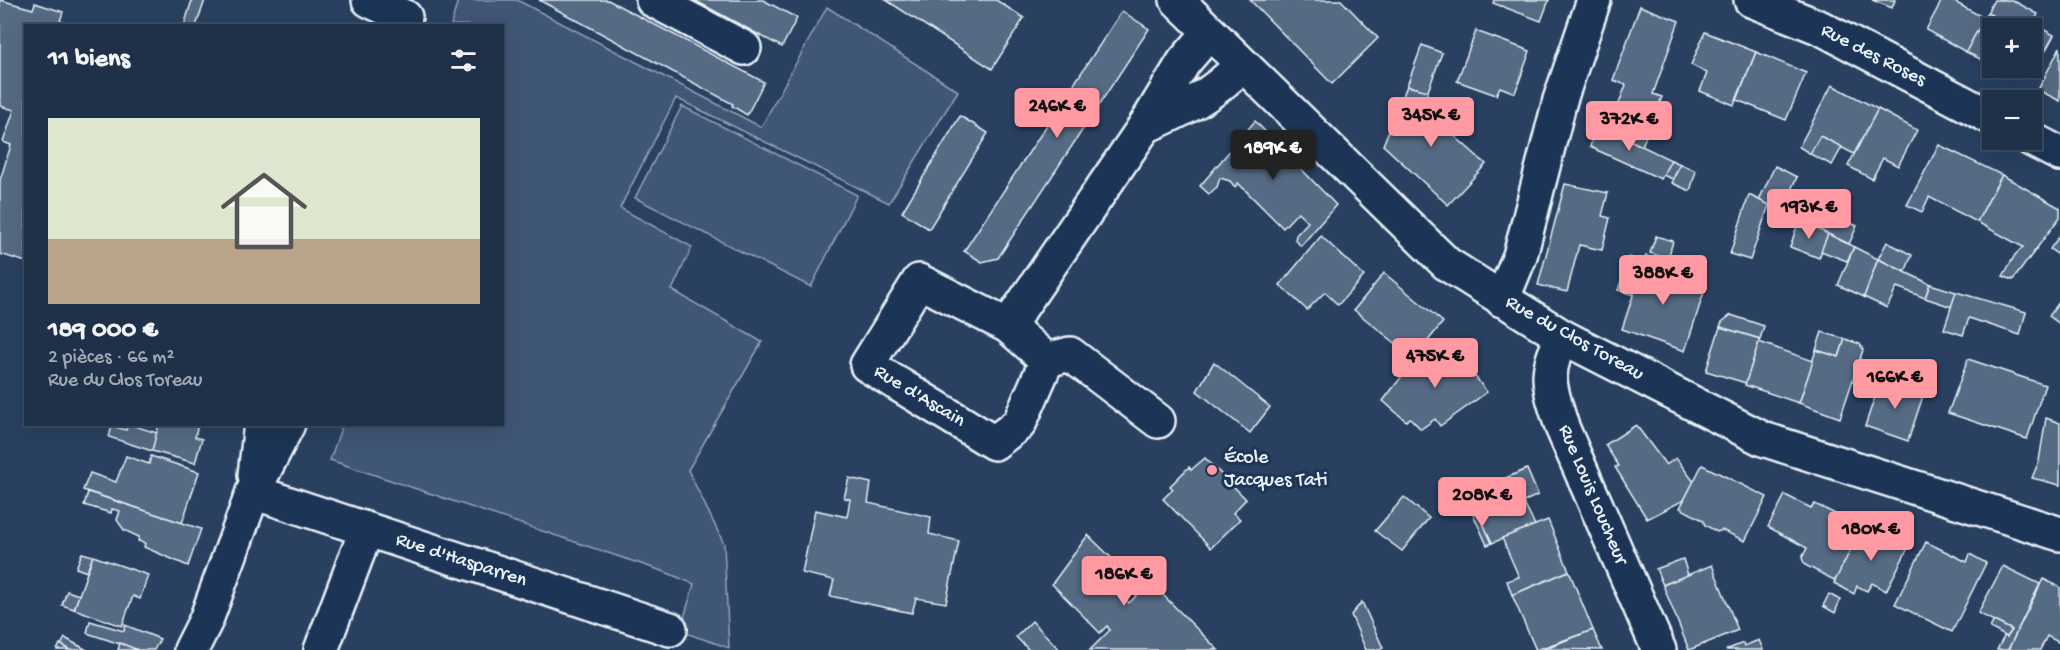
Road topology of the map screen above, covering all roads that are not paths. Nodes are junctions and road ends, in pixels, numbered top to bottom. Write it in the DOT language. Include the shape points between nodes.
graph roads {
  1 [pos="369,0"];
  2 [pos="653,0"];
  3 [pos="1177,0"];
  4 [pos="1594,0"];
  5 [pos="1751,0"];
  6 [pos="406,14"];
  7 [pos="1209,33"];
  8 [pos="744,48"];
  9 [pos="1242,65"];
  10 [pos="1982,113"];
  11 [pos="1145,126"];
  12 [pos="2042,145"];
  13 [pos="2060,154"];
  14 [pos="1503,300"];
  15 [pos="1008,326"];
  16 [pos="1563,337"];
  17 [pos="1047,360"];
  18 [pos="1158,421"];
  19 [pos="261,426"];
  20 [pos="287,426"];
  21 [pos="253,492"];
  22 [pos="366,531"];
  23 [pos="2060,534"];
  24 [pos="670,629"];
  25 [pos="191,650"];
  26 [pos="321,650"];
  27 [pos="1659,650"];
  1 -- 6 [label="street"];
  2 -- 8 [label="street"];
  3 -- 7 [label="street, Rue du Clos Toreau"];
  4 -- 14 [label="street" via="1560,100 1520,256"];
  5 -- 10 [label="street, Rue des Roses" via="1821,28"];
  7 -- 9 [label="street, Rue du Clos Toreau"];
  7 -- 11 [label="street" via="1184,62"];
  9 -- 11 [label="street" via="1215,91"];
  9 -- 14 [label="street, Rue du Clos Toreau" via="1447,264"];
  11 -- 15 [label="street"];
  12 -- 13 [label="street"];
  14 -- 16 [label="street, Rue du Clos Toreau"];
  15 -- 17 [label="street, Rue d'Ascain"];
  15 -- 17 [label="street, Rue d'Ascain" via="919,281 867,365 993,443 1019,424"];
  16 -- 23 [label="street, Rue du Clos Toreau" via="1762,439"];
  16 -- 27 [label="street, Rue Louis Loucheur" via="1549,370 1562,427"];
  17 -- 18 [label="street" via="1070,354"];
  19 -- 21 [label="street"];
  20 -- 21 [label="street"];
  21 -- 22 [label="street, Rue d'Hasparren"];
  21 -- 25 [label="street" via="206,620"];
  22 -- 24 [label="street, Rue d'Hasparren"];
  22 -- 26 [label="street"];
}
